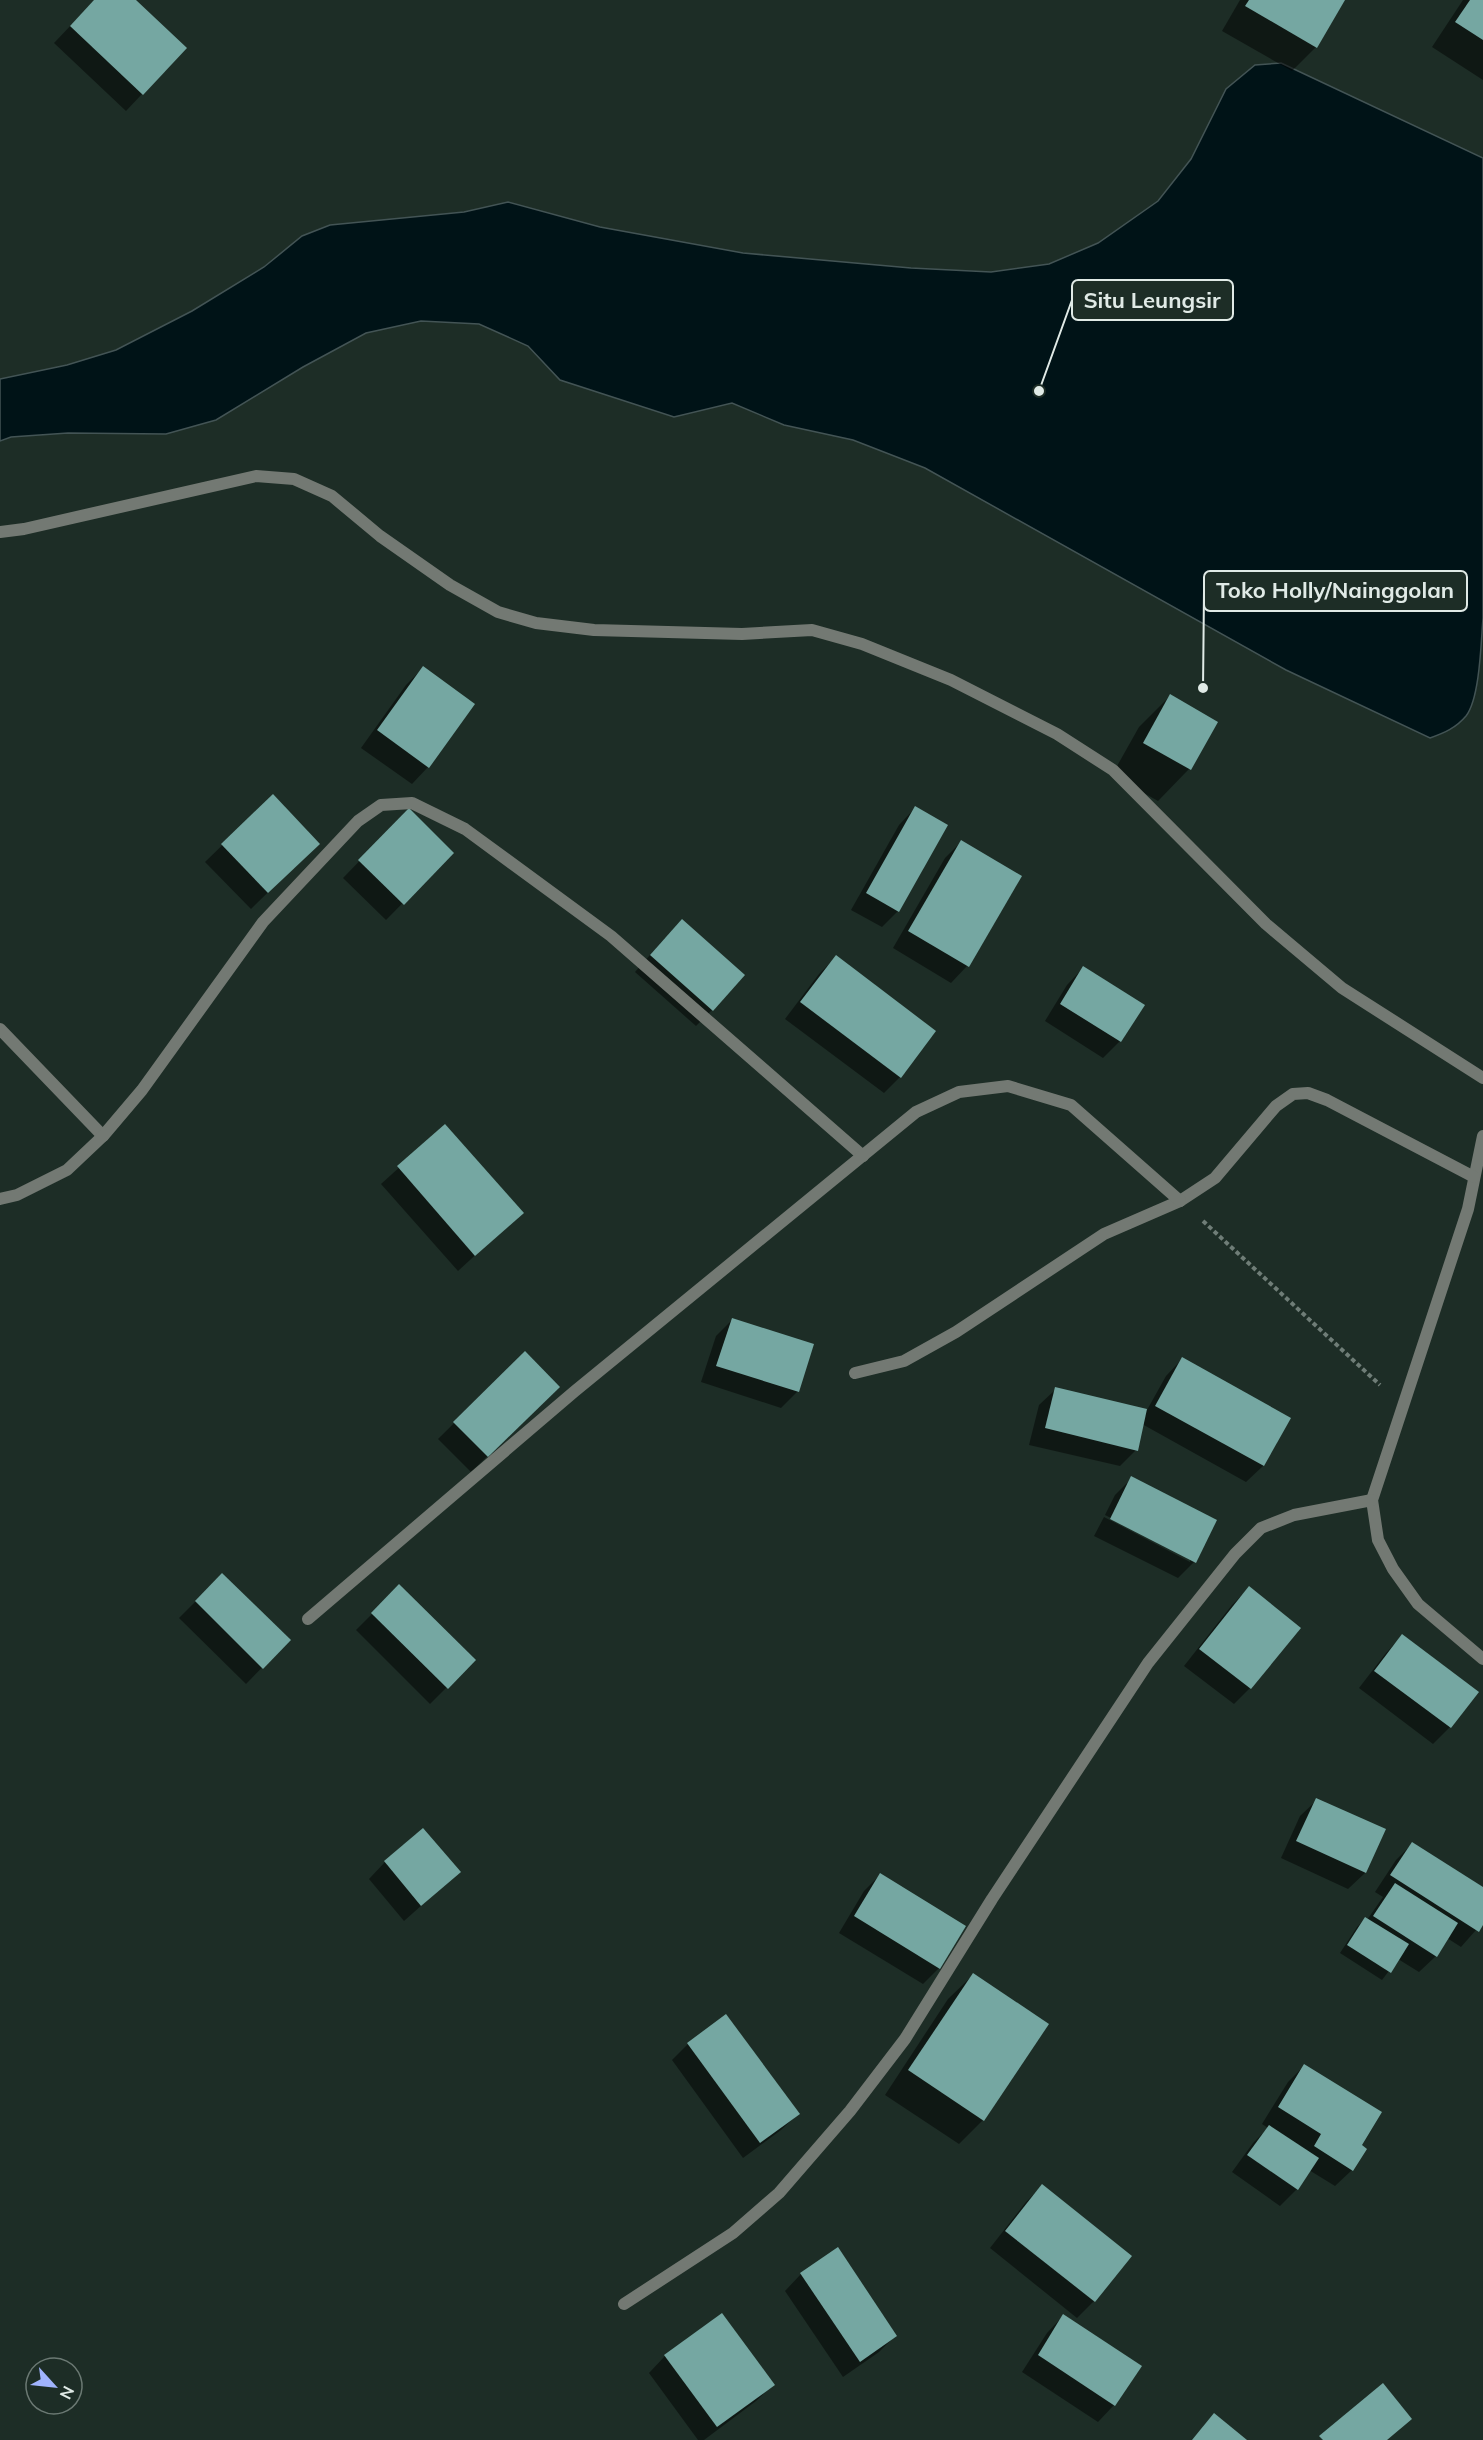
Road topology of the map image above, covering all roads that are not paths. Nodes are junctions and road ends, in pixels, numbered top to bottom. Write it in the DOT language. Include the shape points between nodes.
graph roads {
  1 [pos="0,532"];
  2 [pos="0,1029"];
  3 [pos="1483,1078"];
  4 [pos="103,1136"];
  5 [pos="1483,1136"];
  6 [pos="863,1156"];
  7 [pos="1474,1177"];
  8 [pos="0,1199"];
  9 [pos="1180,1201"];
  10 [pos="855,1372"];
  11 [pos="1372,1500"];
  12 [pos="308,1619"];
  13 [pos="1483,1659"];
  14 [pos="624,2304"];
  1 -- 3 [label="street" via="256,476 294,479 332,496 380,536 450,585 498,612 536,624 594,630 742,634 812,630 862,644 951,680 1057,734 1113,770 1266,924 1342,988"];
  2 -- 4 [label="street"];
  4 -- 6 [label="street" via="142,1090 271,913 358,821 381,804 412,803 465,829 611,936"];
  4 -- 8 [label="street" via="67,1170 17,1195"];
  5 -- 7 [label="street"];
  6 -- 9 [label="street" via="916,1112 959,1092 1008,1086 1071,1105"];
  6 -- 12 [label="street" via="575,1391"];
  7 -- 9 [label="street" via="1327,1100 1293,1094 1276,1106 1215,1178"];
  7 -- 11 [label="street" via="1468,1209"];
  9 -- 10 [label="street" via="1104,1234 956,1332 904,1361"];
  11 -- 13 [label="street" via="1378,1540 1393,1569 1418,1604"];
  11 -- 14 [label="street" via="1294,1515 1261,1528 1235,1554 1148,1663 905,2039 850,2111 779,2193 741,2226"];
}
